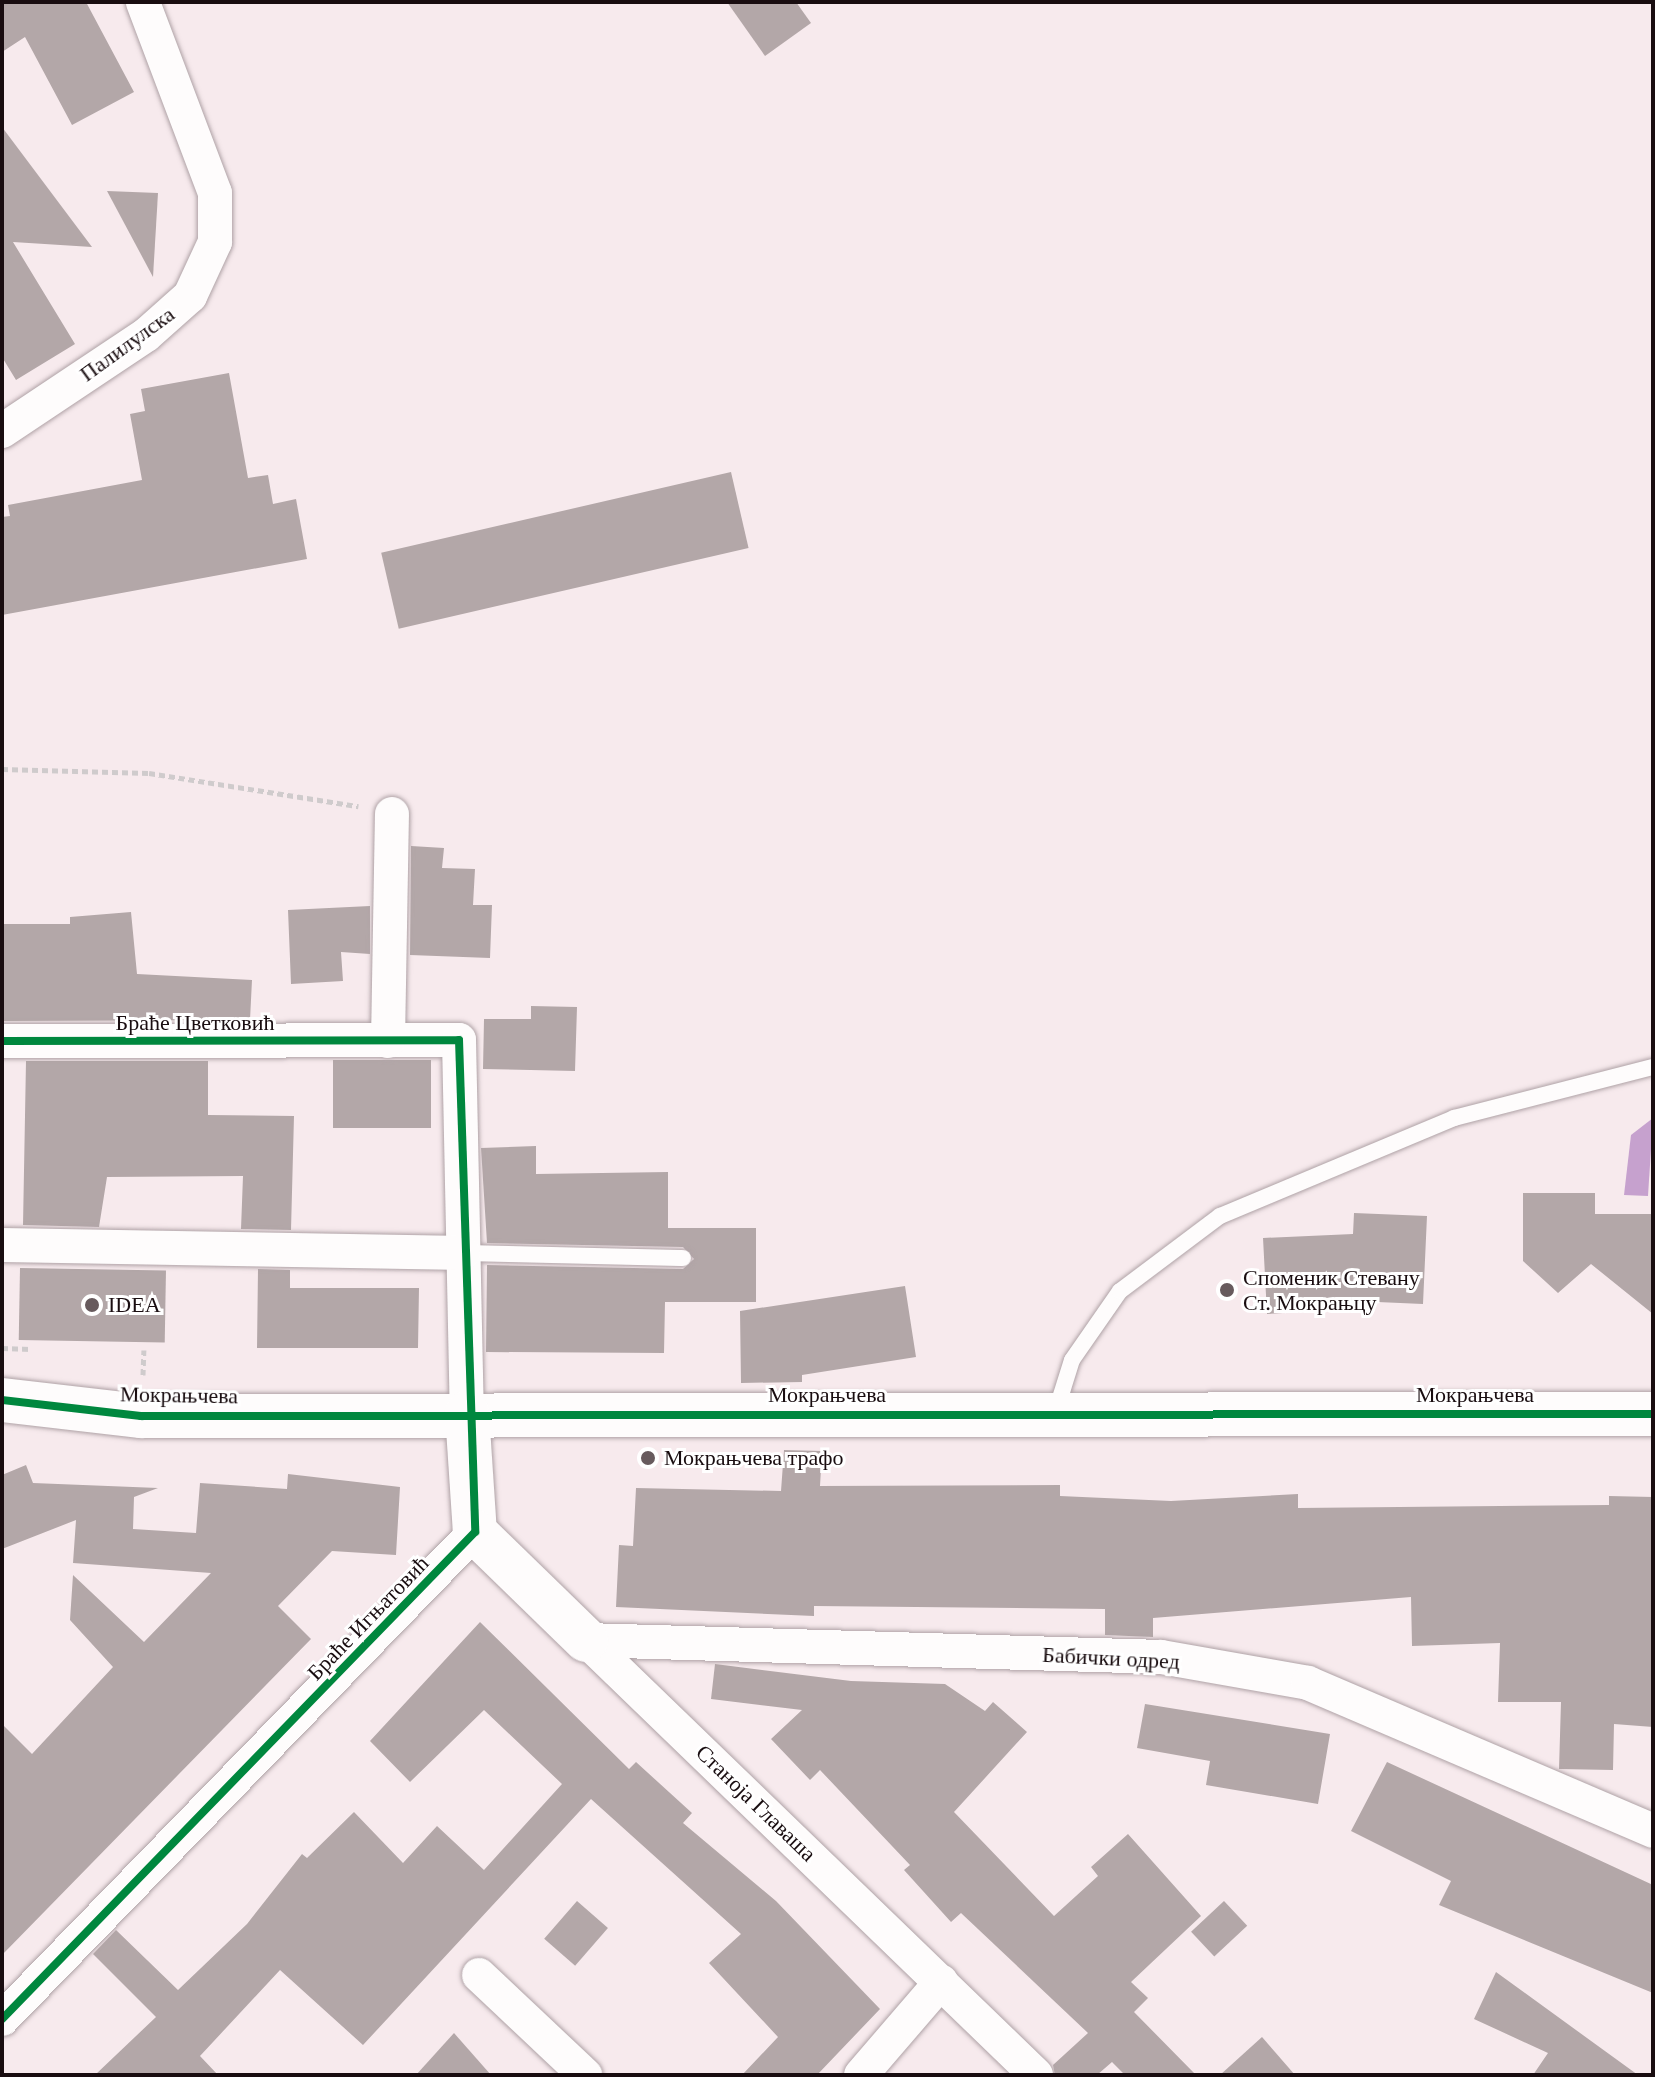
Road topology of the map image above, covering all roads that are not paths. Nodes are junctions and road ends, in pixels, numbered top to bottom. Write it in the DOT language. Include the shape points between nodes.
graph roads {
  1 [pos="143,2"];
  2 [pos="2,431"];
  3 [pos="392,814"];
  4 [pos="2,1041"];
  5 [pos="388,1041"];
  6 [pos="1653,1067"];
  7 [pos="2,1245"];
  8 [pos="463,1253"];
  9 [pos="683,1258"];
  10 [pos="2,1400"];
  11 [pos="467,1413"];
  12 [pos="1056,1413"];
  13 [pos="1653,1414"];
  14 [pos="475,1532"];
  15 [pos="586,1640"];
  16 [pos="1653,1831"];
  17 [pos="479,1975"];
  18 [pos="941,1982"];
  19 [pos="2,2019"];
  20 [pos="585,2075"];
  21 [pos="861,2075"];
  22 [pos="1036,2075"];
  1 -- 2 [label="street, Палилулска" via="215,193 215,242 190,296 146,335"];
  3 -- 5 [label="street"];
  4 -- 5 [label="street, Браће Цветковић"];
  5 -- 8 [label="street, Браће Цветковић" via="459,1040"];
  6 -- 12 [label="lane" via="1454,1118 1220,1216 1120,1291 1072,1360"];
  7 -- 8 [label="street"];
  8 -- 9 [label="lane"];
  8 -- 11 [label="street"];
  10 -- 11 [label="street, Мокрањчева" via="141,1416"];
  11 -- 12 [label="street, Мокрањчева"];
  11 -- 14 [label="street"];
  12 -- 13 [label="street, Мокрањчева"];
  14 -- 15 [label="street, Станоја Главаша"];
  14 -- 19 [label="street, Браће Игњатовић"];
  15 -- 16 [label="street, Бабички одред" via="1161,1657 1308,1683"];
  15 -- 18 [label="street, Станоја Главаша"];
  17 -- 20 [label="street"];
  18 -- 21 [label="street"];
  18 -- 22 [label="street, Станоја Главаша"];
}
